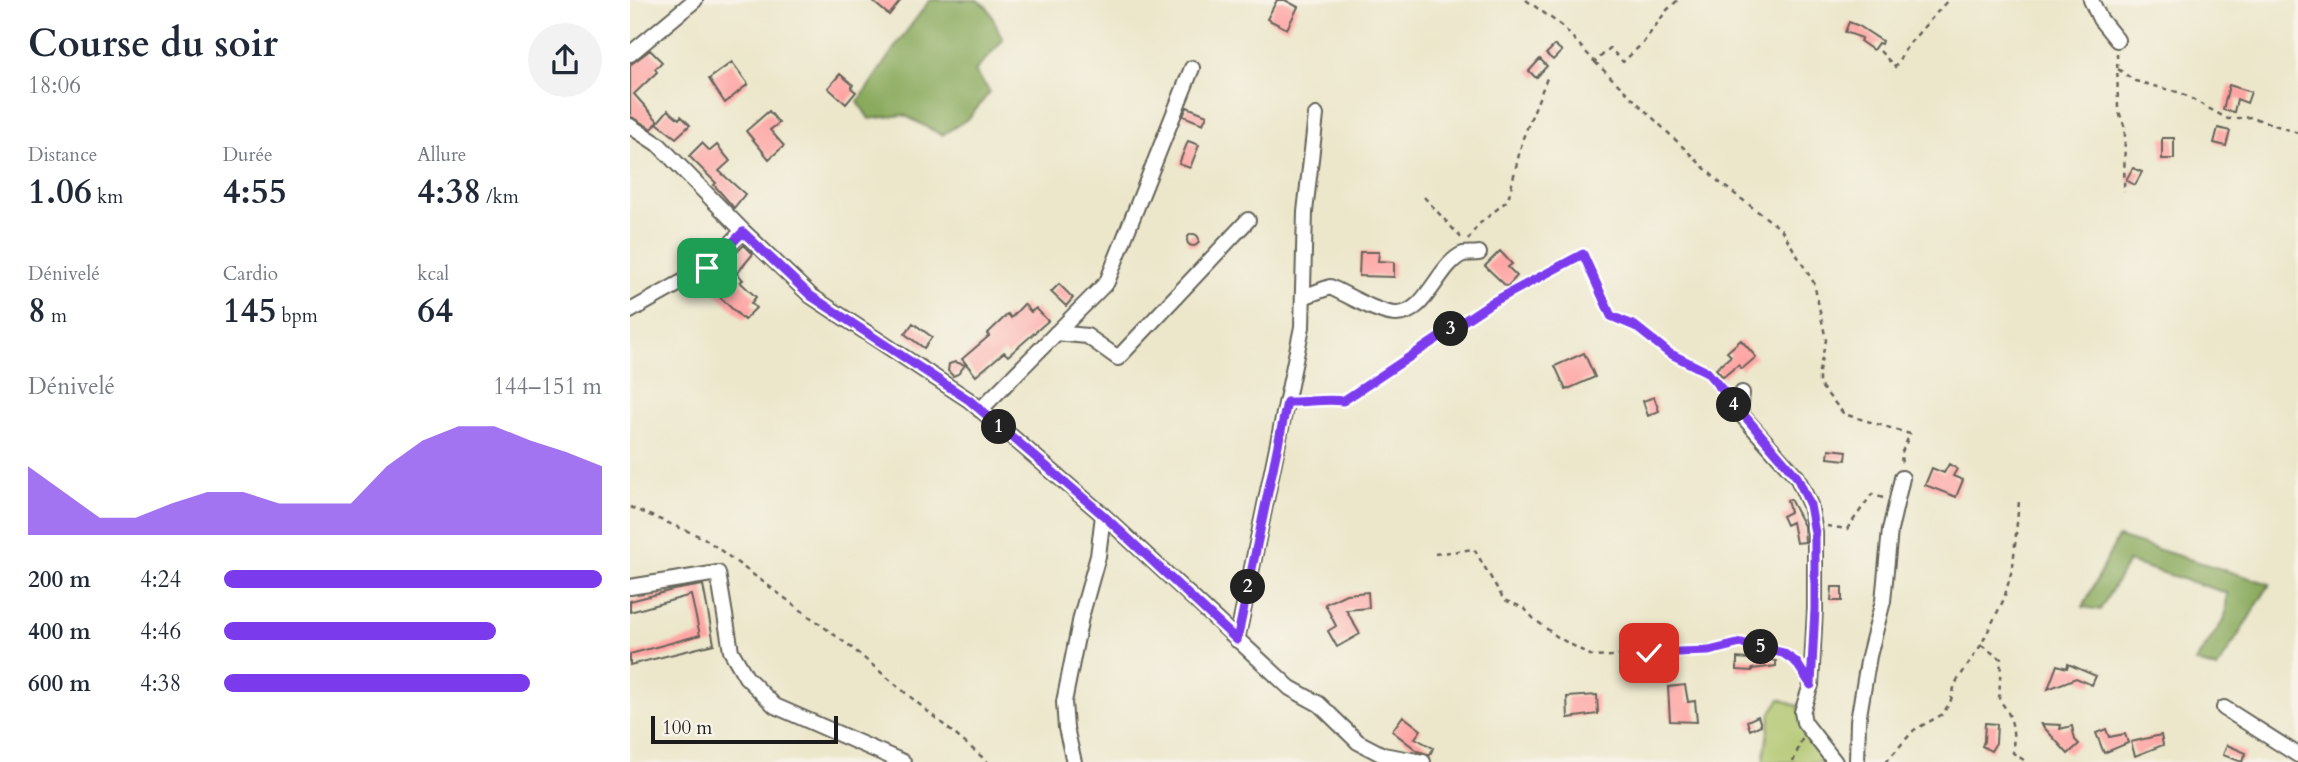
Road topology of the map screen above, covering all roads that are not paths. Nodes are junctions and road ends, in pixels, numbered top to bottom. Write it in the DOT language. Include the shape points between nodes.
graph roads {
  1 [pos="695,0"];
  2 [pos="2091,0"];
  3 [pos="2117,40"];
  4 [pos="630,54"];
  5 [pos="1192,68"];
  6 [pos="1316,115"];
  7 [pos="630,126"];
  8 [pos="1248,220"];
  9 [pos="743,232"];
  10 [pos="1479,253"];
  11 [pos="1303,297"];
  12 [pos="630,311"];
  13 [pos="1056,333"];
  14 [pos="1742,393"];
  15 [pos="980,410"];
  16 [pos="1902,478"];
  17 [pos="1103,515"];
  18 [pos="630,587"];
  19 [pos="1237,640"];
  20 [pos="2224,708"];
  21 [pos="2298,755"];
  22 [pos="903,762"];
  23 [pos="1074,762"];
  24 [pos="1423,762"];
  25 [pos="1835,762"];
  26 [pos="1857,762"];
  1 -- 4 [label="street"];
  2 -- 3 [label="street"];
  5 -- 13 [label="street" via="1107,282"];
  6 -- 11 [label="street" via="1305,212"];
  7 -- 9 [label="street" via="659,145"];
  8 -- 13 [label="street" via="1118,358 1087,336"];
  9 -- 12 [label="street" via="707,268"];
  9 -- 15 [label="street" via="811,296"];
  10 -- 11 [label="street" via="1462,254 1426,296 1408,311 1396,314 1330,287"];
  11 -- 19 [label="street" via="1303,327"];
  13 -- 15 [label="street"];
  14 -- 25 [label="street" via="1740,413 1797,477 1810,505 1815,609 1811,685 1802,712 1807,726"];
  15 -- 17 [label="street"];
  16 -- 26 [label="street" via="1858,721"];
  17 -- 19 [label="street"];
  17 -- 23 [label="street" via="1064,702"];
  18 -- 22 [label="street" via="718,573 731,651 746,677 775,706"];
  19 -- 24 [label="street" via="1290,688 1319,704 1357,742 1383,755"];
  20 -- 21 [label="street"];
}
